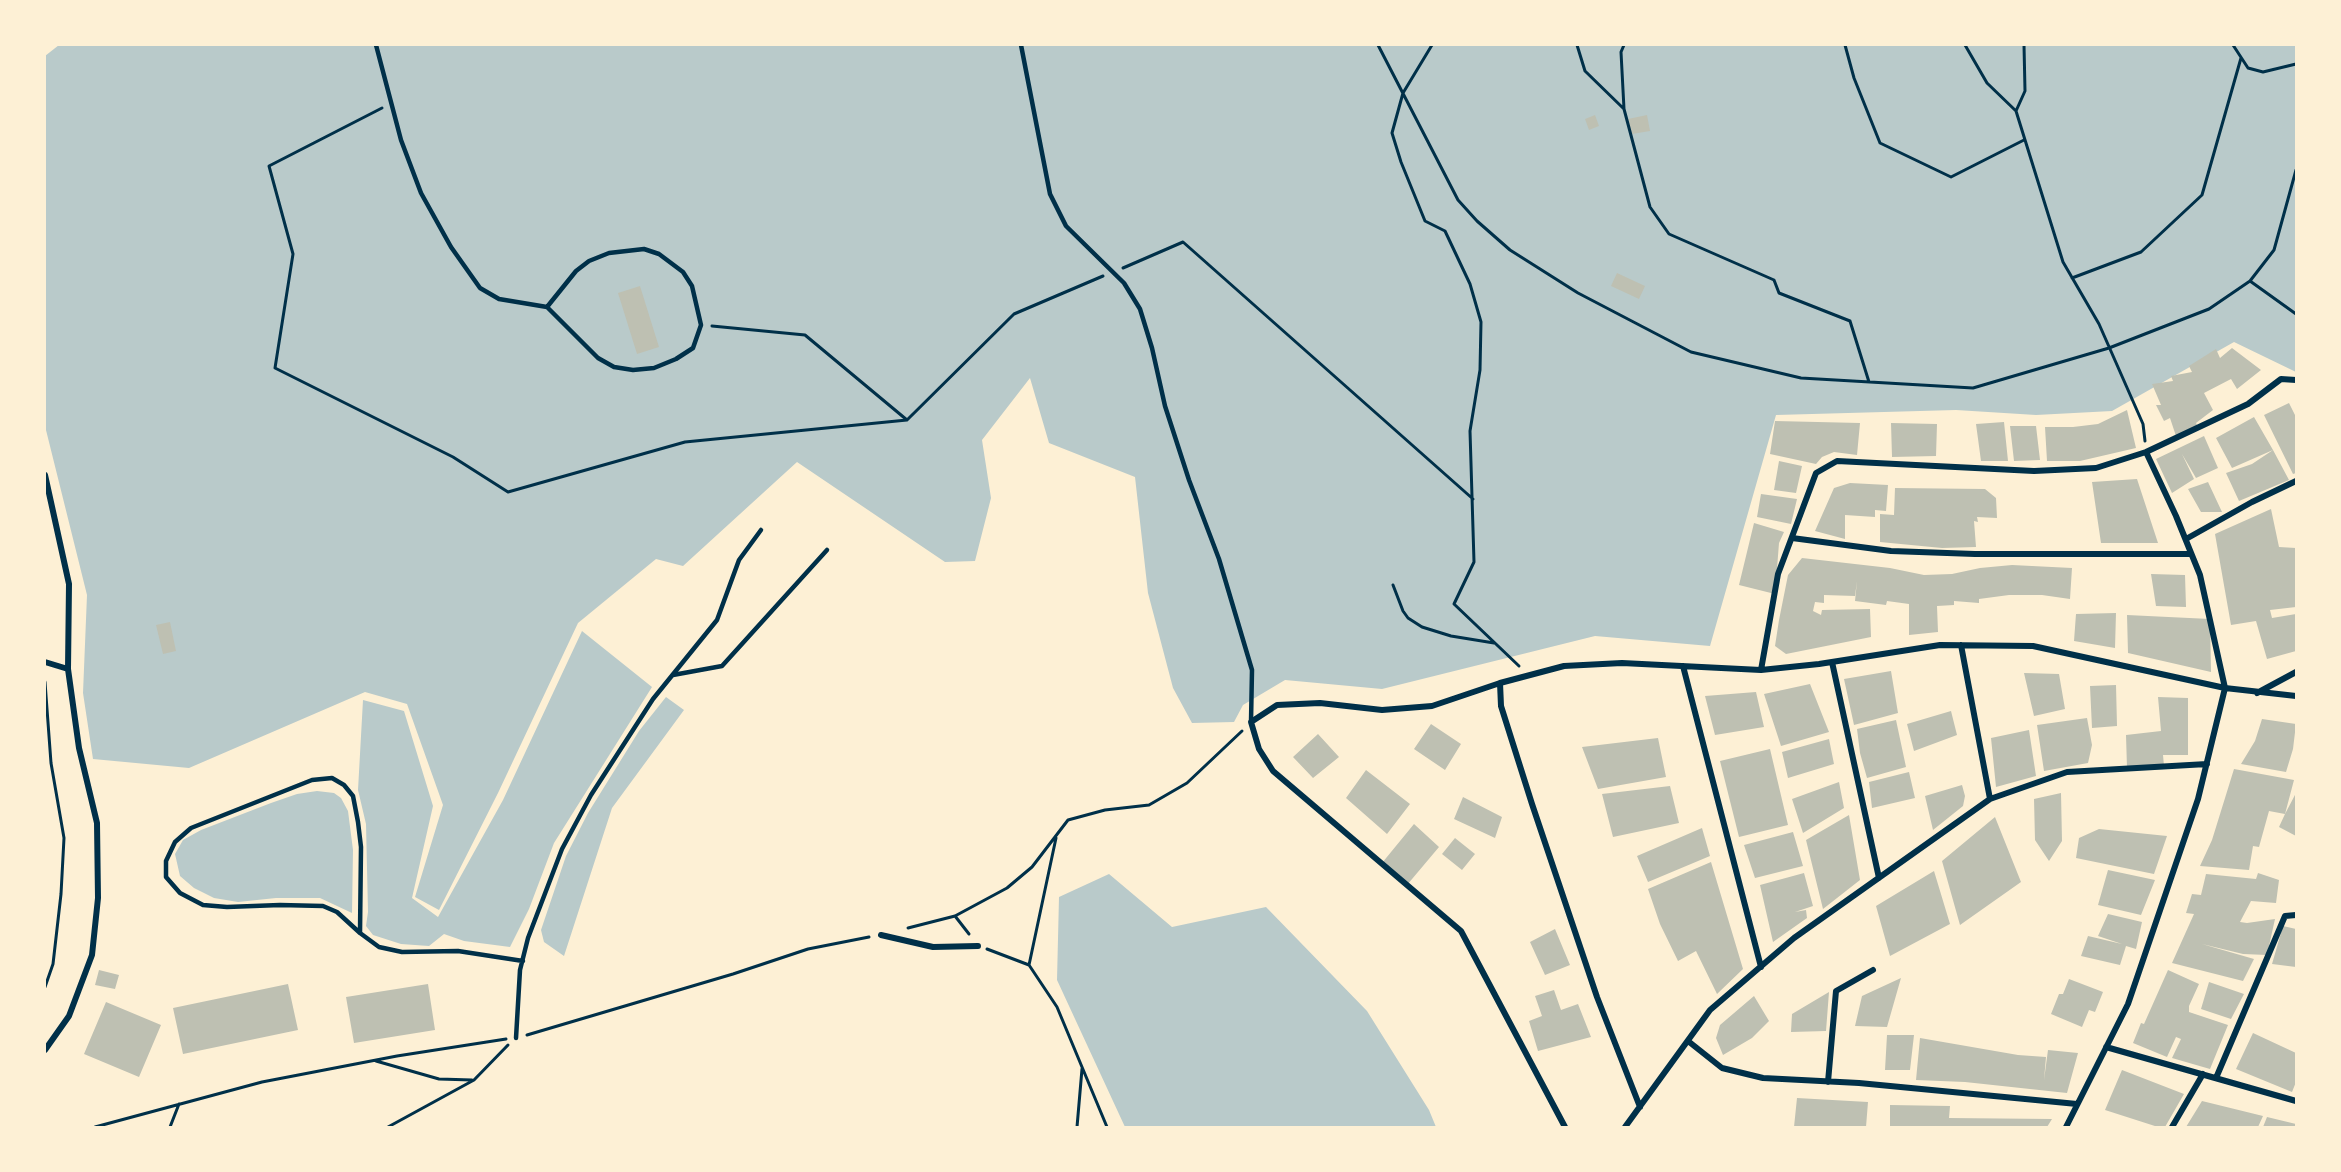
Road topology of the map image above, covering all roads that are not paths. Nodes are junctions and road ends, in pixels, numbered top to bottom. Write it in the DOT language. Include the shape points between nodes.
graph roads {
  1 [pos="376,45"];
  2 [pos="1021,45"];
  3 [pos="547,307"];
  4 [pos="2296,380"];
  5 [pos="2146,452"];
  6 [pos="45,475"];
  7 [pos="2296,481"];
  8 [pos="761,530"];
  9 [pos="1792,538"];
  10 [pos="2186,539"];
  11 [pos="827,550"];
  12 [pos="2192,554"];
  13 [pos="1961,645"];
  14 [pos="45,662"];
  15 [pos="1832,662"];
  16 [pos="1683,666"];
  17 [pos="68,669"];
  18 [pos="1761,670"];
  19 [pos="2296,672"];
  20 [pos="673,675"];
  21 [pos="1500,683"];
  22 [pos="2225,688"];
  23 [pos="2257,693"];
  24 [pos="2296,696"];
  25 [pos="1251,722"];
  26 [pos="2207,764"];
  27 [pos="1990,799"];
  28 [pos="1879,878"];
  29 [pos="2296,915"];
  30 [pos="360,933"];
  31 [pos="881,934"];
  32 [pos="978,946"];
  33 [pos="523,961"];
  34 [pos="1761,967"];
  35 [pos="1873,970"];
  36 [pos="516,1038"];
  37 [pos="1688,1041"];
  38 [pos="2106,1047"];
  39 [pos="45,1050"];
  40 [pos="2203,1074"];
  41 [pos="2216,1078"];
  42 [pos="1828,1082"];
  43 [pos="2296,1101"];
  44 [pos="2077,1104"];
  45 [pos="1640,1107"];
  46 [pos="1565,1127"];
  47 [pos="1625,1127"];
  48 [pos="2066,1127"];
  49 [pos="2172,1127"];
  1 -- 3 [label="lane" via="401,140 421,193 451,247 480,288 499,299"];
  2 -- 25 [label="lane" via="1050,194 1066,226 1124,283 1140,309 1165,406 1219,559 1252,670"];
  3 -- 3 [label="lane" via="598,358 614,367 633,370 654,368 693,348 701,325 692,286 683,272 659,254 644,249 609,253 589,261"];
  4 -- 5 [label="street" via="2281,379 2248,404"];
  5 -- 9 [label="street" via="2096,468 2034,471 1837,462 1816,473"];
  5 -- 10 [label="street"];
  6 -- 17 [label="street" via="69,584"];
  7 -- 10 [label="street"];
  8 -- 20 [label="lane" via="739,560 717,620"];
  9 -- 12 [label="street" via="1891,551"];
  9 -- 18 [label="street" via="1778,574"];
  10 -- 12 [label="street"];
  11 -- 20 [label="lane" via="722,666"];
  12 -- 22 [label="street"];
  13 -- 15 [label="street"];
  13 -- 22 [label="street" via="2033,646"];
  13 -- 27 [label="street"];
  14 -- 17 [label="street"];
  15 -- 18 [label="street"];
  15 -- 28 [label="street"];
  16 -- 18 [label="street"];
  16 -- 21 [label="street" via="1564,666"];
  16 -- 34 [label="street"];
  17 -- 39 [label="street" via="97,823 98,898 92,955 69,1016"];
  19 -- 23 [label="street"];
  20 -- 33 [label="lane" via="591,795 562,849"];
  21 -- 25 [label="street" via="1432,706 1382,710 1320,703 1277,705"];
  21 -- 45 [label="street" via="1501,706 1532,804 1597,997"];
  22 -- 23 [label="street"];
  22 -- 26 [label="street"];
  23 -- 24 [label="street"];
  25 -- 46 [label="street" via="1259,749 1273,771 1461,931"];
  26 -- 27 [label="street" via="2067,772"];
  26 -- 38 [label="street" via="2128,1004"];
  27 -- 28 [label="street"];
  28 -- 34 [label="street" via="1794,938"];
  29 -- 41 [label="street" via="2285,916"];
  30 -- 30 [label="lane" via="337,912 323,906 203,905 180,893 166,877 166,861 175,842 191,828 312,780 332,778 353,796 358,822"];
  30 -- 33 [label="lane" via="379,947 402,952 458,951"];
  31 -- 32 [label="street" via="933,947"];
  33 -- 36 [label="lane"];
  34 -- 37 [label="street" via="1710,1010"];
  35 -- 42 [label="street" via="1836,991"];
  37 -- 42 [label="street" via="1722,1068 1763,1078"];
  37 -- 45 [label="street"];
  38 -- 40 [label="street"];
  38 -- 44 [label="street"];
  40 -- 41 [label="street"];
  40 -- 49 [label="street"];
  41 -- 43 [label="street"];
  42 -- 44 [label="street"];
  44 -- 48 [label="street"];
  45 -- 47 [label="street"];
}
